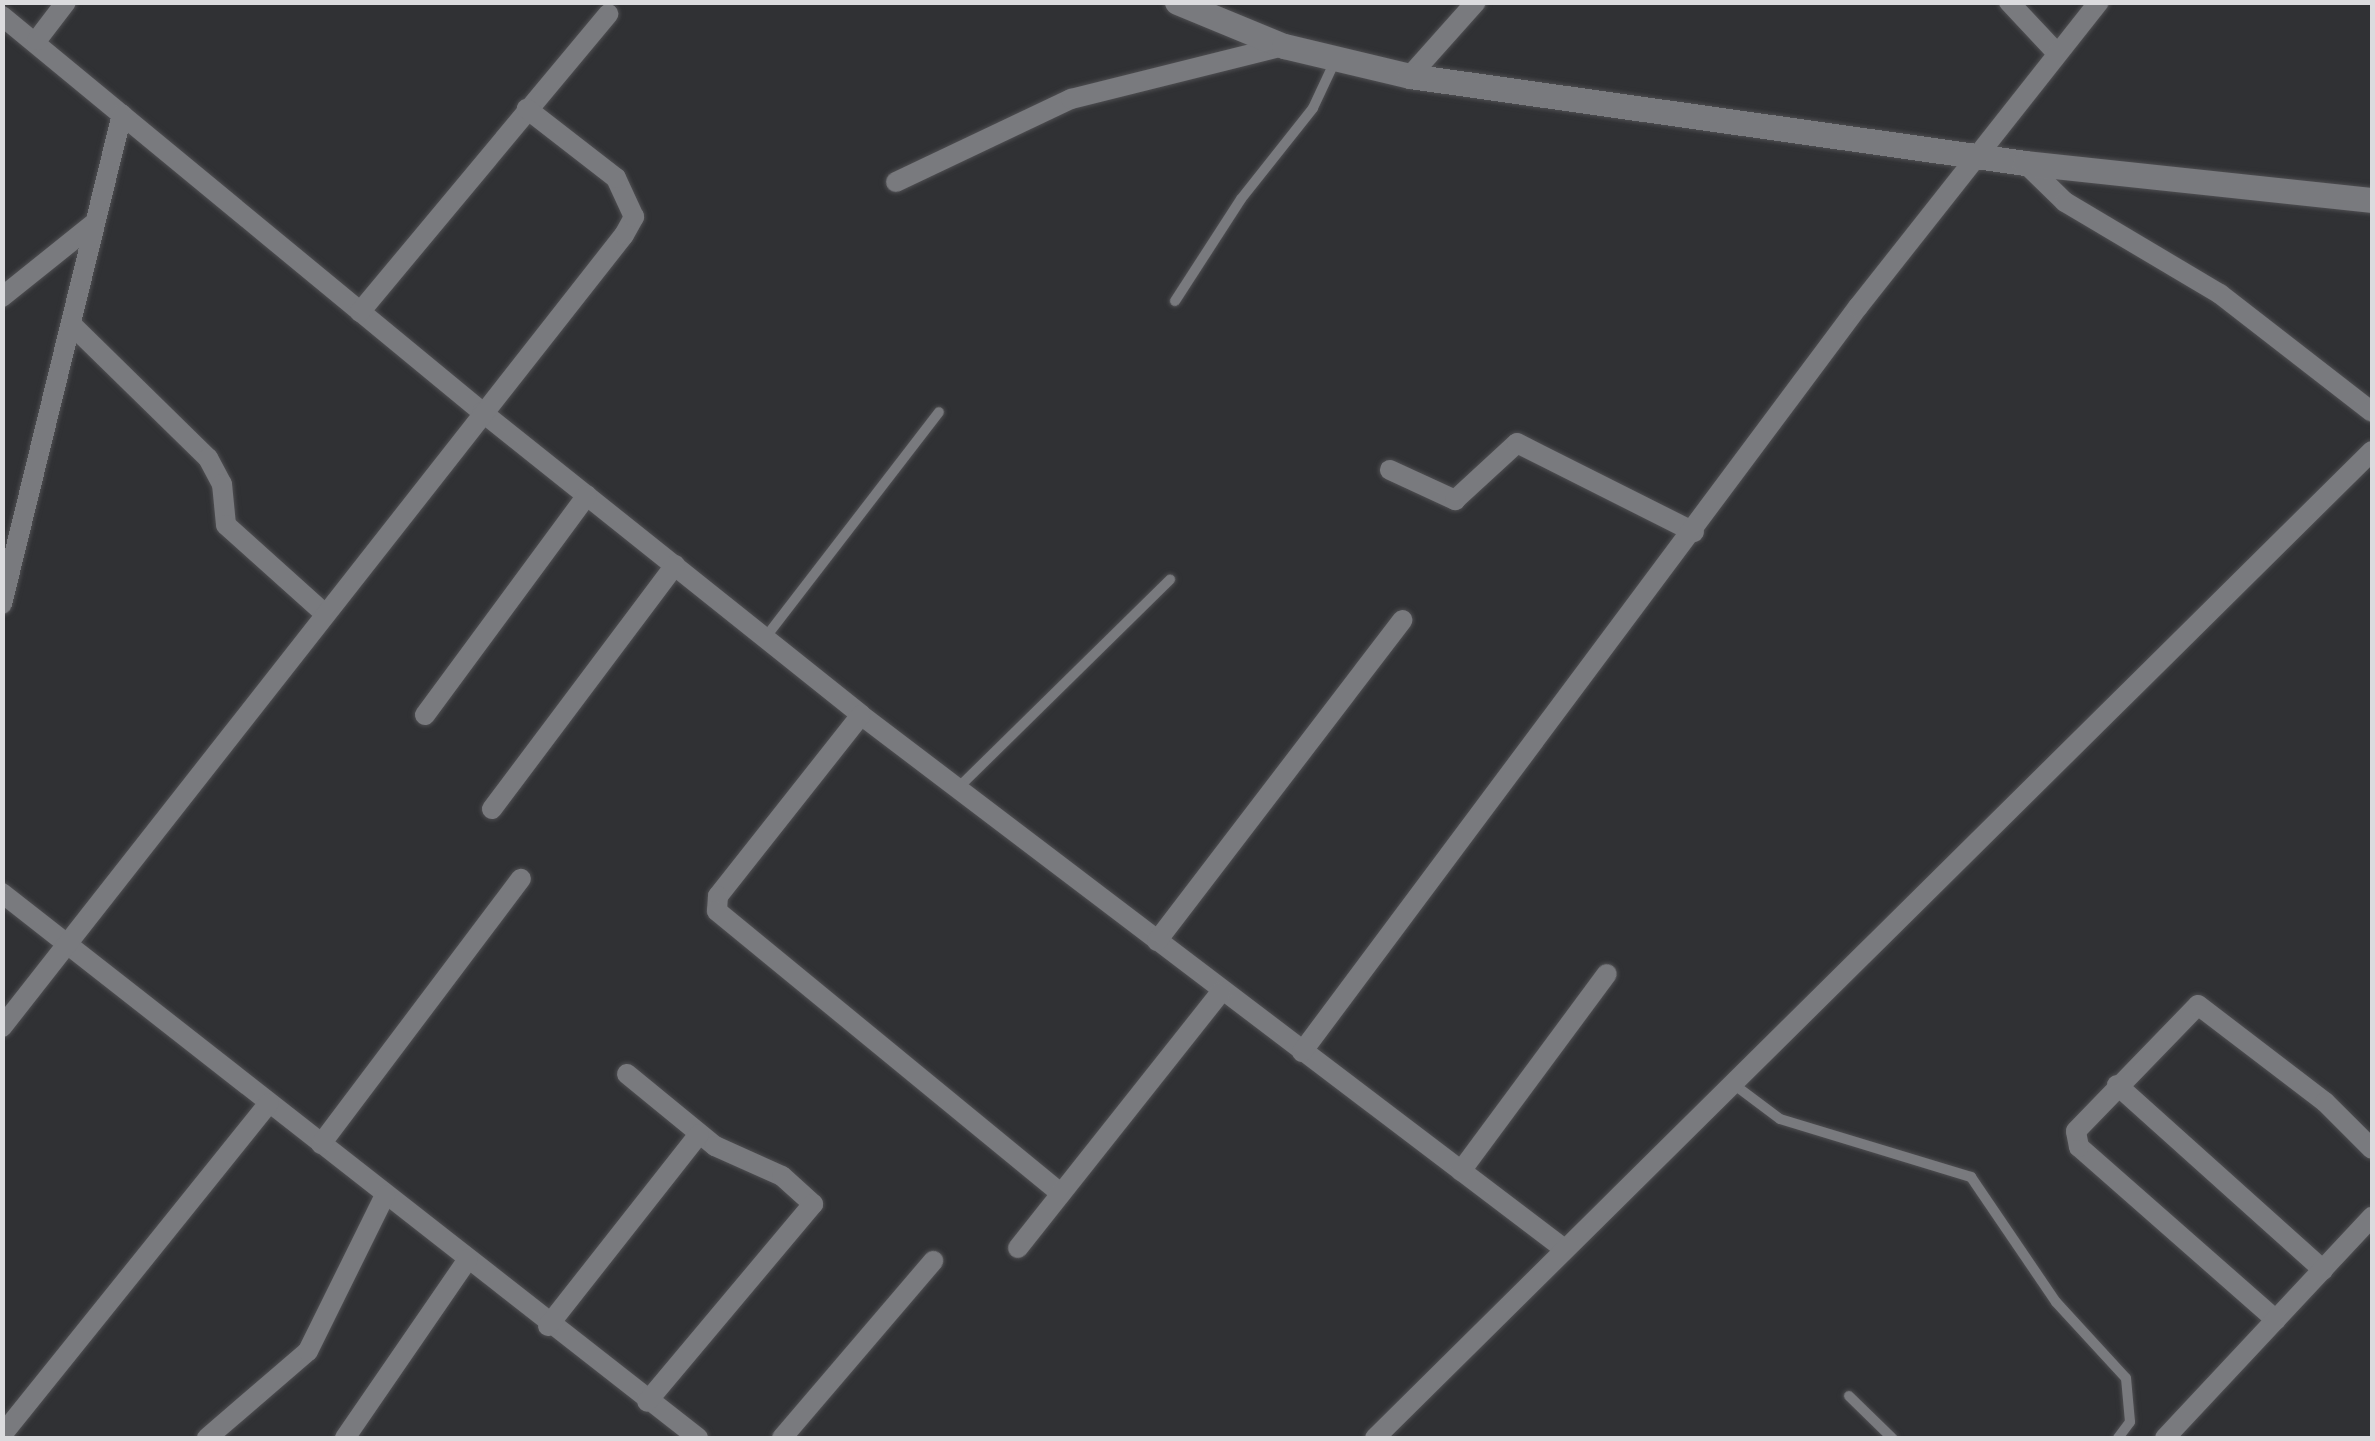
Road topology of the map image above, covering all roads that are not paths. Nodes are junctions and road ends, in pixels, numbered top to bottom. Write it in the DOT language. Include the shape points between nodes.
graph roads {
  1 [pos="66,2"];
  2 [pos="1177,2"];
  3 [pos="1476,2"];
  4 [pos="2010,2"];
  5 [pos="2099,2"];
  6 [pos="608,14"];
  7 [pos="2,16"];
  8 [pos="37,40"];
  9 [pos="1284,46"];
  10 [pos="2056,52"];
  11 [pos="1336,60"];
  12 [pos="1410,76"];
  13 [pos="528,109"];
  14 [pos="122,114"];
  15 [pos="1974,156"];
  16 [pos="2024,163"];
  17 [pos="896,182"];
  18 [pos="2372,200"];
  19 [pos="93,224"];
  20 [pos="2,297"];
  21 [pos="1176,301"];
  22 [pos="360,312"];
  23 [pos="71,324"];
  24 [pos="482,412"];
  25 [pos="939,412"];
  26 [pos="2372,412"];
  27 [pos="2372,451"];
  28 [pos="1390,470"];
  29 [pos="587,495"];
  30 [pos="1694,532"];
  31 [pos="675,565"];
  32 [pos="1170,580"];
  33 [pos="2,604"];
  34 [pos="323,612"];
  35 [pos="1402,620"];
  36 [pos="764,638"];
  37 [pos="425,715"];
  38 [pos="861,715"];
  39 [pos="959,787"];
  40 [pos="492,809"];
  41 [pos="521,879"];
  42 [pos="2,893"];
  43 [pos="1157,941"];
  44 [pos="68,944"];
  45 [pos="1607,974"];
  46 [pos="1222,992"];
  47 [pos="2,1027"];
  48 [pos="1302,1052"];
  49 [pos="627,1074"];
  50 [pos="2117,1085"];
  51 [pos="1736,1086"];
  52 [pos="269,1103"];
  53 [pos="699,1134"];
  54 [pos="321,1144"];
  55 [pos="2372,1149"];
  56 [pos="1461,1171"];
  57 [pos="1062,1194"];
  58 [pos="385,1195"];
  59 [pos="2372,1217"];
  60 [pos="1018,1248"];
  61 [pos="1562,1248"];
  62 [pos="468,1260"];
  63 [pos="933,1261"];
  64 [pos="2323,1270"];
  65 [pos="2276,1320"];
  66 [pos="548,1326"];
  67 [pos="1848,1396"];
  68 [pos="647,1402"];
  69 [pos="2,1435"];
  70 [pos="212,1437"];
  71 [pos="346,1438"];
  72 [pos="698,1438"];
  73 [pos="782,1438"];
  74 [pos="1375,1438"];
  75 [pos="1892,1438"];
  76 [pos="2118,1438"];
  77 [pos="2165,1438"];
  1 -- 8 [label="street"];
  2 -- 9 [label="street"];
  3 -- 12 [label="street"];
  4 -- 10 [label="street"];
  5 -- 10 [label="street"];
  6 -- 13 [label="street"];
  7 -- 8 [label="street"];
  8 -- 14 [label="street"];
  9 -- 11 [label="street"];
  9 -- 17 [label="street" via="1072,99"];
  10 -- 15 [label="street"];
  11 -- 12 [label="street"];
  11 -- 21 [label="lane" via="1313,108 1241,199"];
  12 -- 15 [label="street"];
  13 -- 22 [label="street"];
  13 -- 24 [label="street" via="616,178 634,217"];
  14 -- 19 [label="street"];
  14 -- 22 [label="street"];
  15 -- 16 [label="street"];
  15 -- 30 [label="street"];
  16 -- 18 [label="street"];
  16 -- 26 [label="street" via="2065,202 2220,294"];
  19 -- 20 [label="street"];
  19 -- 23 [label="street"];
  22 -- 24 [label="street"];
  23 -- 33 [label="street"];
  23 -- 34 [label="street" via="208,458 222,484 226,525"];
  24 -- 29 [label="street"];
  24 -- 34 [label="street"];
  25 -- 36 [label="lane"];
  27 -- 51 [label="street"];
  28 -- 30 [label="street" via="1455,500 1507,447 1522,444"];
  29 -- 31 [label="street"];
  29 -- 37 [label="street"];
  30 -- 48 [label="street"];
  31 -- 36 [label="street"];
  31 -- 40 [label="street"];
  32 -- 39 [label="lane"];
  34 -- 44 [label="street"];
  35 -- 43 [label="street"];
  36 -- 38 [label="street"];
  38 -- 39 [label="street"];
  38 -- 57 [label="street" via="718,896 718,912"];
  39 -- 43 [label="street"];
  41 -- 54 [label="street"];
  42 -- 44 [label="street"];
  43 -- 46 [label="street"];
  44 -- 47 [label="street"];
  44 -- 52 [label="street"];
  45 -- 56 [label="street"];
  46 -- 48 [label="street"];
  46 -- 57 [label="street"];
  48 -- 56 [label="street"];
  49 -- 53 [label="street"];
  50 -- 55 [label="street" via="2192,1008 2206,1006"];
  50 -- 64 [label="street"];
  50 -- 65 [label="street" via="2076,1130 2079,1147"];
  51 -- 61 [label="street"];
  51 -- 76 [label="lane" via="1780,1120 1971,1176 2034,1272 2126,1378 2130,1422"];
  52 -- 54 [label="street"];
  52 -- 69 [label="street"];
  53 -- 66 [label="street"];
  53 -- 68 [label="street" via="782,1176 814,1204"];
  54 -- 58 [label="street"];
  56 -- 61 [label="street"];
  57 -- 60 [label="street"];
  58 -- 62 [label="street"];
  58 -- 70 [label="street" via="308,1351"];
  59 -- 64 [label="street"];
  61 -- 74 [label="street"];
  62 -- 66 [label="street"];
  62 -- 71 [label="street"];
  63 -- 73 [label="street"];
  64 -- 65 [label="street"];
  65 -- 77 [label="street"];
  66 -- 68 [label="street"];
  67 -- 75 [label="lane"];
  68 -- 72 [label="street"];
}
